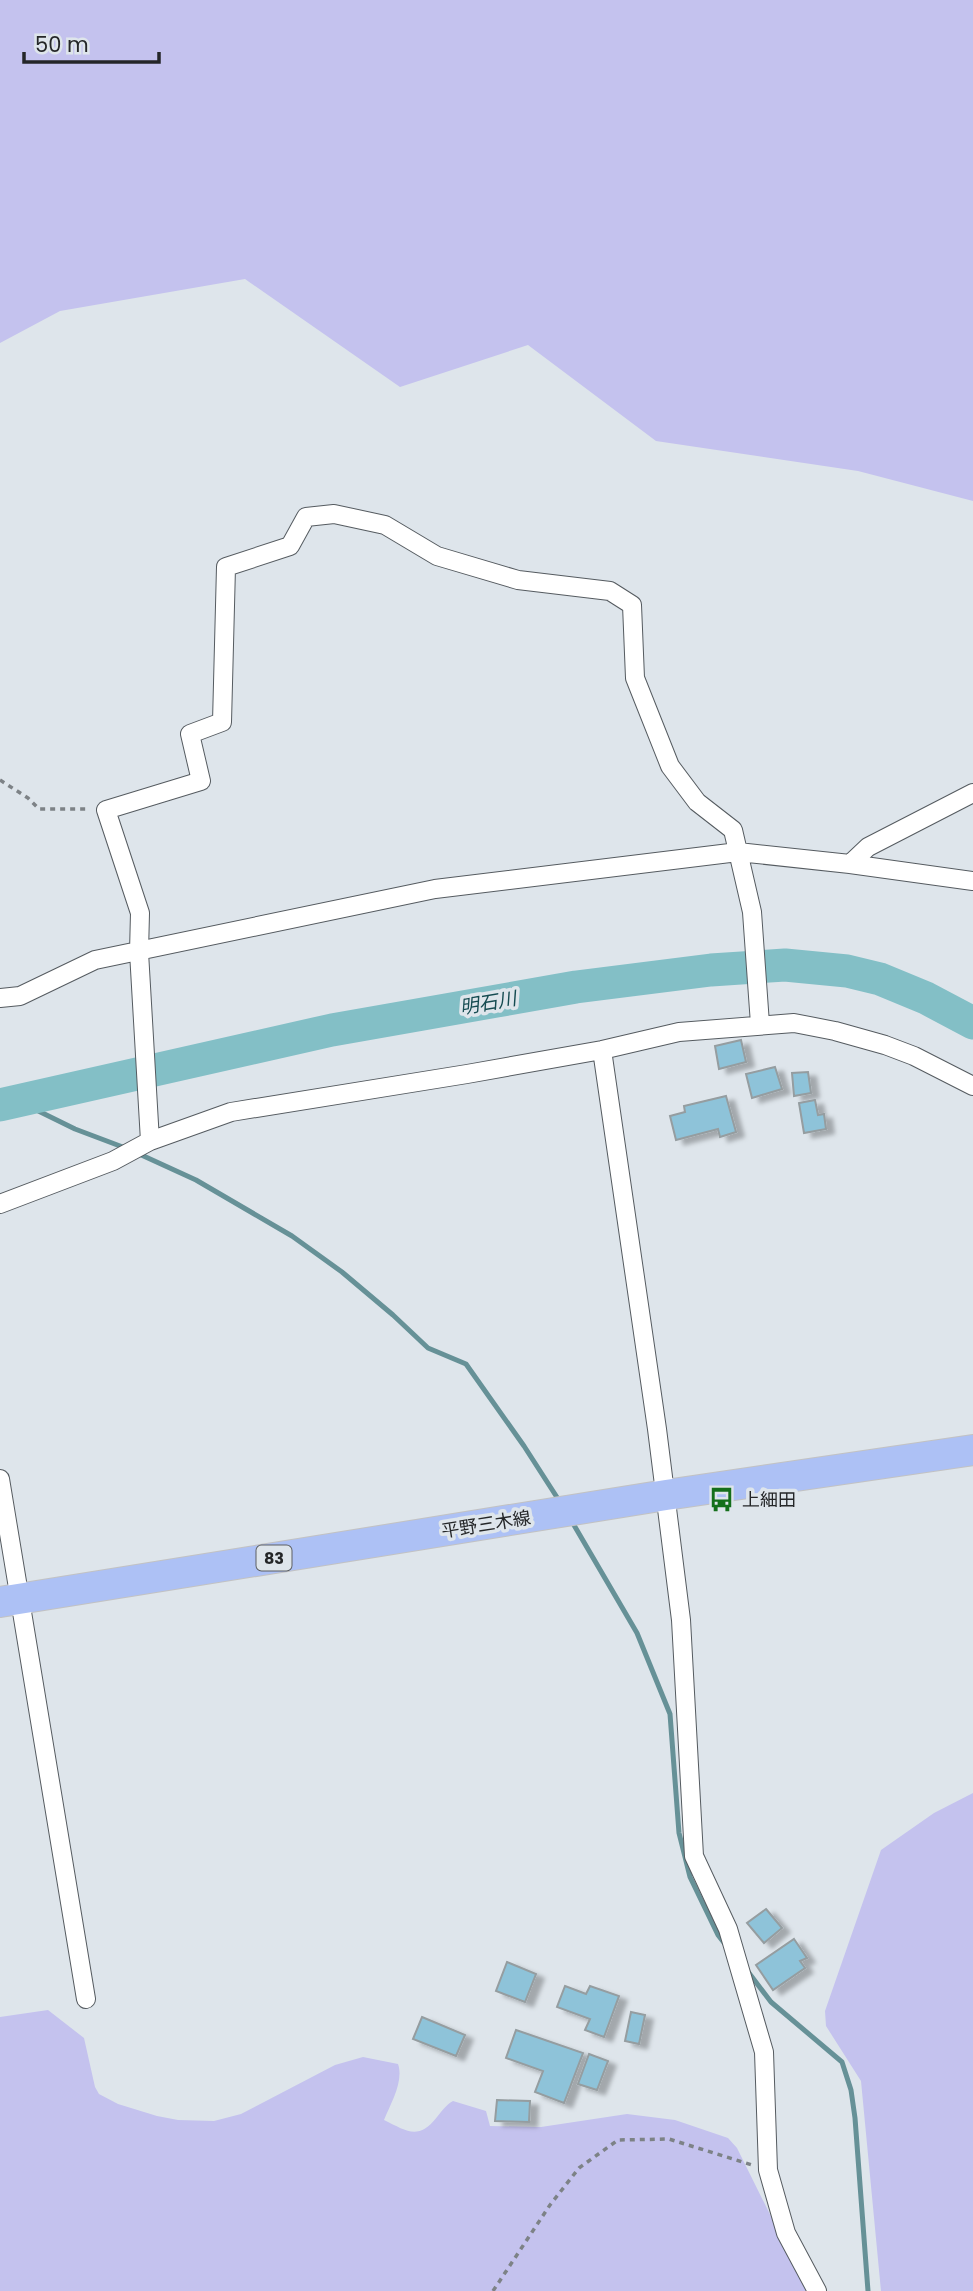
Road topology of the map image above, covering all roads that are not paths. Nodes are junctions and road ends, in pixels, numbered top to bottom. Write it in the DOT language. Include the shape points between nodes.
graph roads {
  1 [pos="973,793"];
  2 [pos="738,852"];
  3 [pos="850,864"];
  4 [pos="973,881"];
  5 [pos="139,952"];
  6 [pos="0,998"];
  7 [pos="760,1024"];
  8 [pos="602,1050"];
  9 [pos="973,1086"];
  10 [pos="150,1141"];
  11 [pos="0,1204"];
  12 [pos="973,1450"];
  13 [pos="0,1479"];
  14 [pos="666,1495"];
  15 [pos="10,1601"];
  16 [pos="86,1999"];
  17 [pos="817,2291"];
  1 -- 3 [label="street" via="868,847"];
  2 -- 3 [label="street"];
  2 -- 5 [label="street" via="435,888"];
  2 -- 5 [label="street" via="733,830 697,802 670,766 635,678 632,605 610,591 518,580 438,556 385,525 334,514 306,517 290,546 226,567 222,722 190,734 201,781 106,810 140,913"];
  2 -- 7 [label="street" via="752,912"];
  3 -- 4 [label="street"];
  5 -- 6 [label="street" via="95,960 20,996"];
  5 -- 10 [label="street"];
  7 -- 8 [label="street" via="679,1032"];
  7 -- 9 [label="street" via="794,1023 885,1045"];
  8 -- 10 [label="street" via="231,1112"];
  8 -- 14 [label="street"];
  10 -- 11 [label="street" via="113,1161"];
  12 -- 14 [label="main road, 平野三木線 / 83"];
  13 -- 15 [label="street"];
  14 -- 15 [label="main road, 平野三木線 / 83"];
  14 -- 17 [label="street" via="681,1620 694,1856 728,1929 764,2052 768,2170 786,2234"];
  15 -- 16 [label="street"];
}
